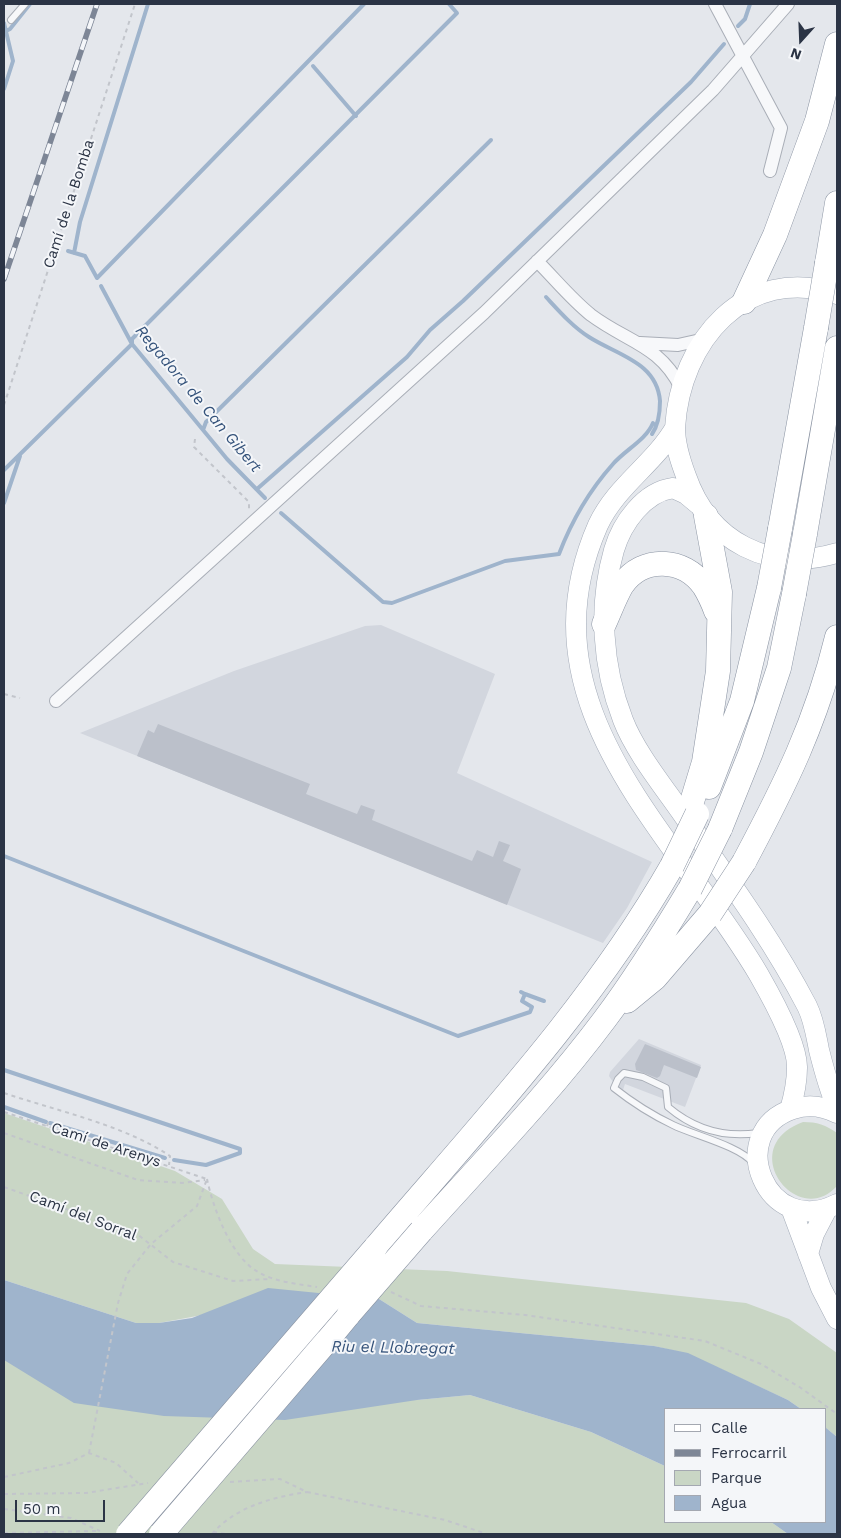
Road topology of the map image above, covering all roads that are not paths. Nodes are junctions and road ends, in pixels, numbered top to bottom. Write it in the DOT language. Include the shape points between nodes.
graph roads {
  1 [pos="25,4"];
  2 [pos="714,4"];
  3 [pos="788,4"];
  4 [pos="11,20"];
  5 [pos="837,44"];
  6 [pos="742,57"];
  7 [pos="770,171"];
  8 [pos="837,203"];
  9 [pos="537,260"];
  10 [pos="837,294"];
  11 [pos="744,302"];
  12 [pos="704,339"];
  13 [pos="640,342"];
  14 [pos="837,348"];
  15 [pos="682,388"];
  16 [pos="675,428"];
  17 [pos="702,510"];
  18 [pos="837,553"];
  19 [pos="718,615"];
  20 [pos="604,624"];
  21 [pos="837,637"];
  22 [pos="56,701"];
  23 [pos="694,809"];
  24 [pos="605,1020"];
  25 [pos="837,1107"];
  26 [pos="790,1110"];
  27 [pos="837,1113"];
  28 [pos="764,1132"];
  29 [pos="759,1170"];
  30 [pos="832,1206"];
  31 [pos="791,1208"];
  32 [pos="808,1254"];
  33 [pos="837,1319"];
  34 [pos="128,1534"];
  35 [pos="161,1534"];
  1 -- 4 [label="lane"];
  2 -- 6 [label="street"];
  3 -- 6 [label="street"];
  5 -- 11 [label="highway" via="817,122 775,235"];
  6 -- 7 [label="street" via="781,128"];
  6 -- 9 [label="street" via="713,90"];
  8 -- 23 [label="highway, bridge" via="769,588 742,702 722,758"];
  9 -- 13 [label="street" via="591,314"];
  9 -- 22 [label="street" via="484,313"];
  10 -- 11 [label="main road" via="816,287 793,286 773,289"];
  11 -- 12 [label="main road" via="728,313"];
  12 -- 13 [label="street" via="678,345"];
  12 -- 15 [label="main road"];
  13 -- 15 [label="street" via="665,362"];
  14 -- 24 [label="highway, bridge" via="779,668 720,829 690,890"];
  15 -- 16 [label="main road"];
  16 -- 17 [label="main road" via="677,450"];
  16 -- 26 [label="main road" via="664,447 622,488 599,523 579,589 575,622 578,658 588,703 611,755 661,836 739,942 786,1027 798,1066"];
  17 -- 18 [label="main road" via="739,545 768,556 824,557"];
  17 -- 19 [label="highway" via="720,592"];
  17 -- 20 [label="main road" via="686,494 673,488 653,493 642,504 618,536 607,574"];
  19 -- 20 [label="highway" via="705,587 695,576 673,565 652,563 643,566 623,584"];
  19 -- 23 [label="highway" via="718,670"];
  20 -- 25 [label="main road" via="607,667 624,722 648,763 757,920 808,1008"];
  21 -- 24 [label="highway, bridge" via="825,685 807,735 785,786 744,862 710,914 655,978"];
  23 -- 34 [label="highway, bridge" via="645,914 613,960 520,1078"];
  24 -- 35 [label="highway, bridge"];
  26 -- 27 [label="main road" via="813,1106"];
  26 -- 28 [label="main road"];
  28 -- 29 [label="main road" via="759,1148"];
  28 -- 29 [label="lane" via="730,1136 694,1124 668,1107 666,1088 643,1076 624,1073 614,1088 634,1104 674,1126 750,1158"];
  29 -- 31 [label="main road" via="770,1193"];
  30 -- 31 [label="main road" via="809,1211"];
  30 -- 32 [label="main road" via="814,1234"];
  31 -- 32 [label="main road"];
  32 -- 33 [label="main road"];
}
